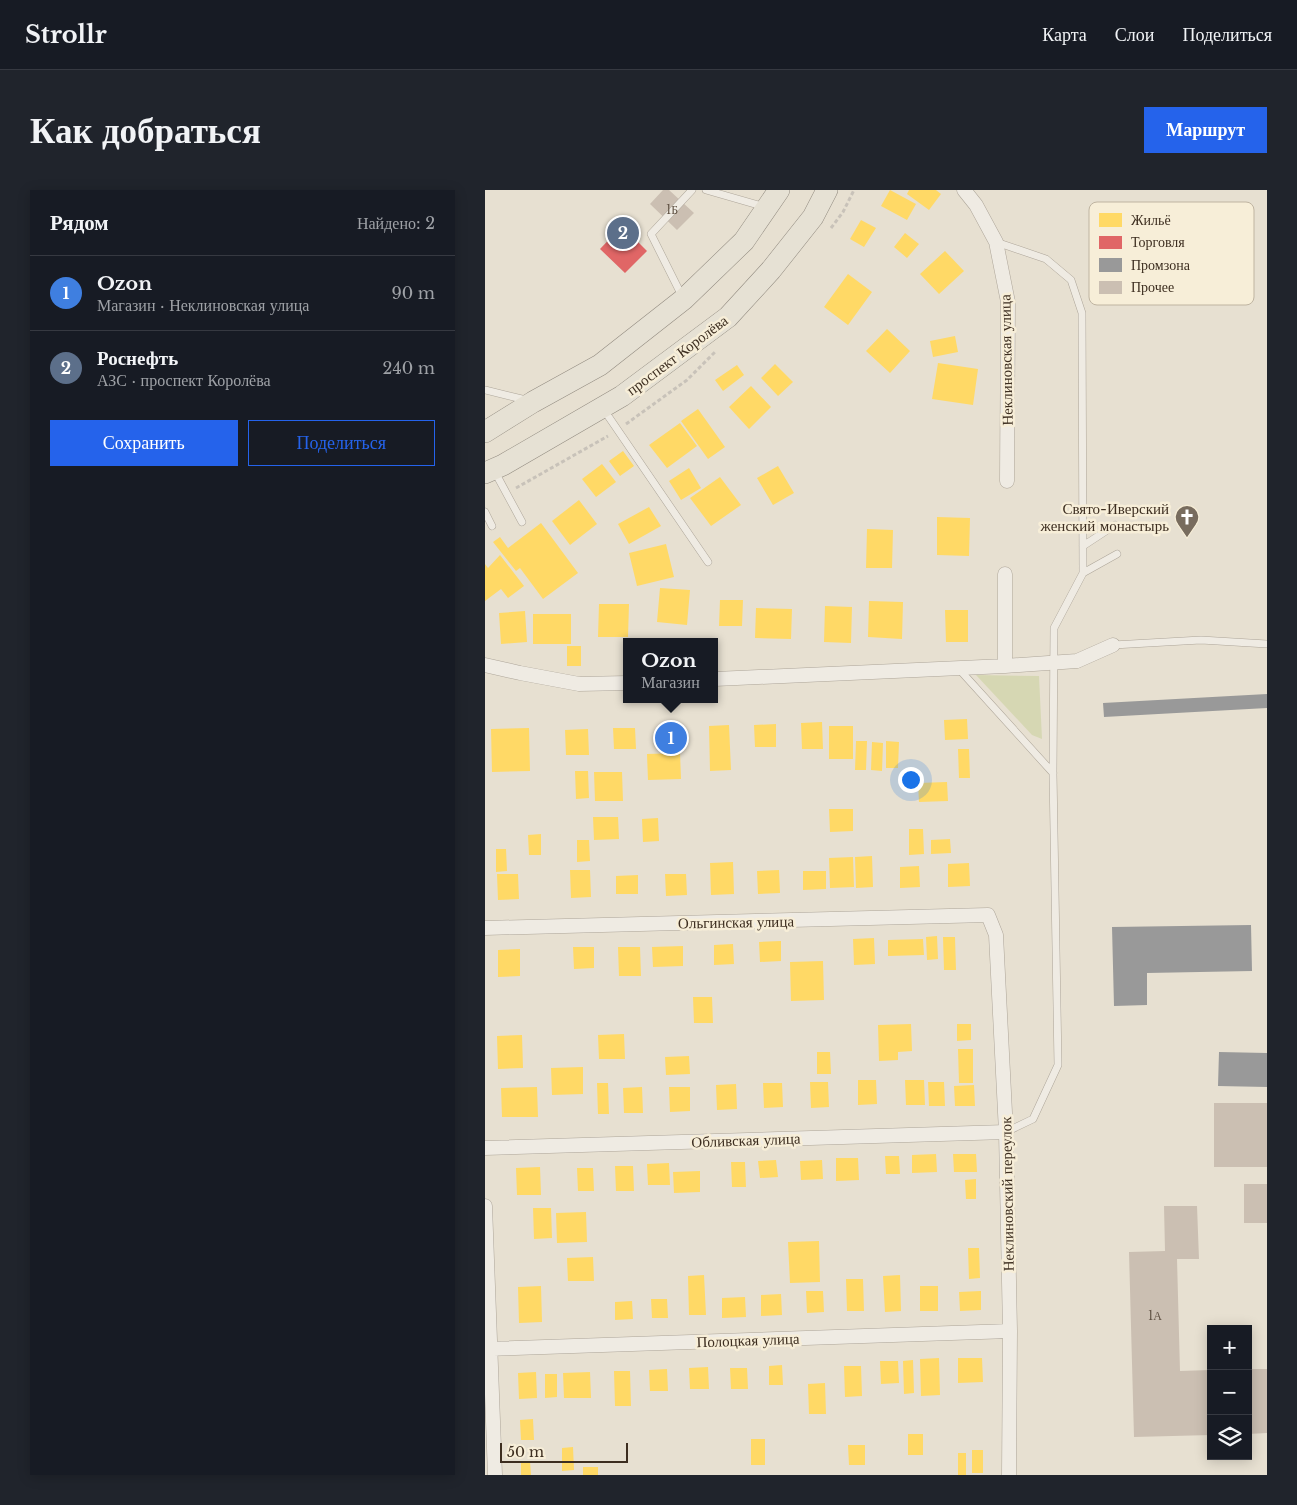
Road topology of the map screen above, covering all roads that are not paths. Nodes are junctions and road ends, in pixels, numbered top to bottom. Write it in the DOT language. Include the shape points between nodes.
graph roads {
  1 [pos="692,190"];
  2 [pos="706,190"];
  3 [pos="779,190"];
  4 [pos="827,190"];
  5 [pos="964,190"];
  6 [pos="767,208"];
  7 [pos="996,242"];
  8 [pos="684,299"];
  9 [pos="485,390"];
  10 [pos="533,402"];
  11 [pos="603,407"];
  12 [pos="485,432"];
  13 [pos="489,471"];
  14 [pos="1007,481"];
  15 [pos="485,512"];
  16 [pos="522,522"];
  17 [pos="1115,525"];
  18 [pos="491,526"];
  19 [pos="1083,546"];
  20 [pos="1117,554"];
  21 [pos="708,562"];
  22 [pos="1083,573"];
  23 [pos="1005,574"];
  24 [pos="1267,644"];
  25 [pos="1113,645"];
  26 [pos="1055,662"];
  27 [pos="485,664"];
  28 [pos="1005,666"];
  29 [pos="957,667"];
  30 [pos="718,679"];
  31 [pos="623,683"];
  32 [pos="1053,773"];
  33 [pos="988,915"];
  34 [pos="485,928"];
  35 [pos="1006,1132"];
  36 [pos="485,1148"];
  37 [pos="485,1206"];
  38 [pos="1011,1331"];
  39 [pos="488,1349"];
  40 [pos="495,1475"];
  41 [pos="1009,1475"];
  1 -- 8 [label="lane" via="651,234"];
  2 -- 6 [label="lane"];
  3 -- 6 [label="main road"];
  4 -- 11 [label="main road, проспект Королёва" via="813,217 729,317"];
  5 -- 7 [label="street, Неклиновская улица"];
  6 -- 8 [label="main road" via="744,241"];
  7 -- 14 [label="street, Неклиновская улица" via="1008,302"];
  7 -- 19 [label="lane" via="1046,258 1071,280 1082,313"];
  8 -- 10 [label="main road" via="600,366"];
  9 -- 10 [label="lane"];
  10 -- 12 [label="main road"];
  11 -- 13 [label="main road, проспект Королёва"];
  11 -- 21 [label="lane"];
  13 -- 16 [label="lane"];
  15 -- 18 [label="lane"];
  17 -- 19 [label="lane"];
  19 -- 22 [label="lane"];
  20 -- 22 [label="lane"];
  22 -- 26 [label="lane" via="1054,628"];
  23 -- 28 [label="street"];
  24 -- 25 [label="lane" via="1201,640"];
  25 -- 26 [label="street" via="1077,661"];
  26 -- 28 [label="street"];
  26 -- 32 [label="lane"];
  27 -- 31 [label="street" via="579,684"];
  28 -- 29 [label="street"];
  29 -- 30 [label="street"];
  29 -- 32 [label="lane"];
  32 -- 35 [label="lane" via="1058,1065 1033,1119"];
  33 -- 34 [label="street, Ольгинская улица"];
  33 -- 35 [label="street, Неклиновский переулок" via="996,935"];
  35 -- 36 [label="street, Обливская улица"];
  35 -- 38 [label="street, Неклиновский переулок"];
  37 -- 39 [label="street"];
  38 -- 39 [label="street, Полоцкая улица"];
  38 -- 41 [label="street, Неклиновский переулок"];
  39 -- 40 [label="street"];
}
